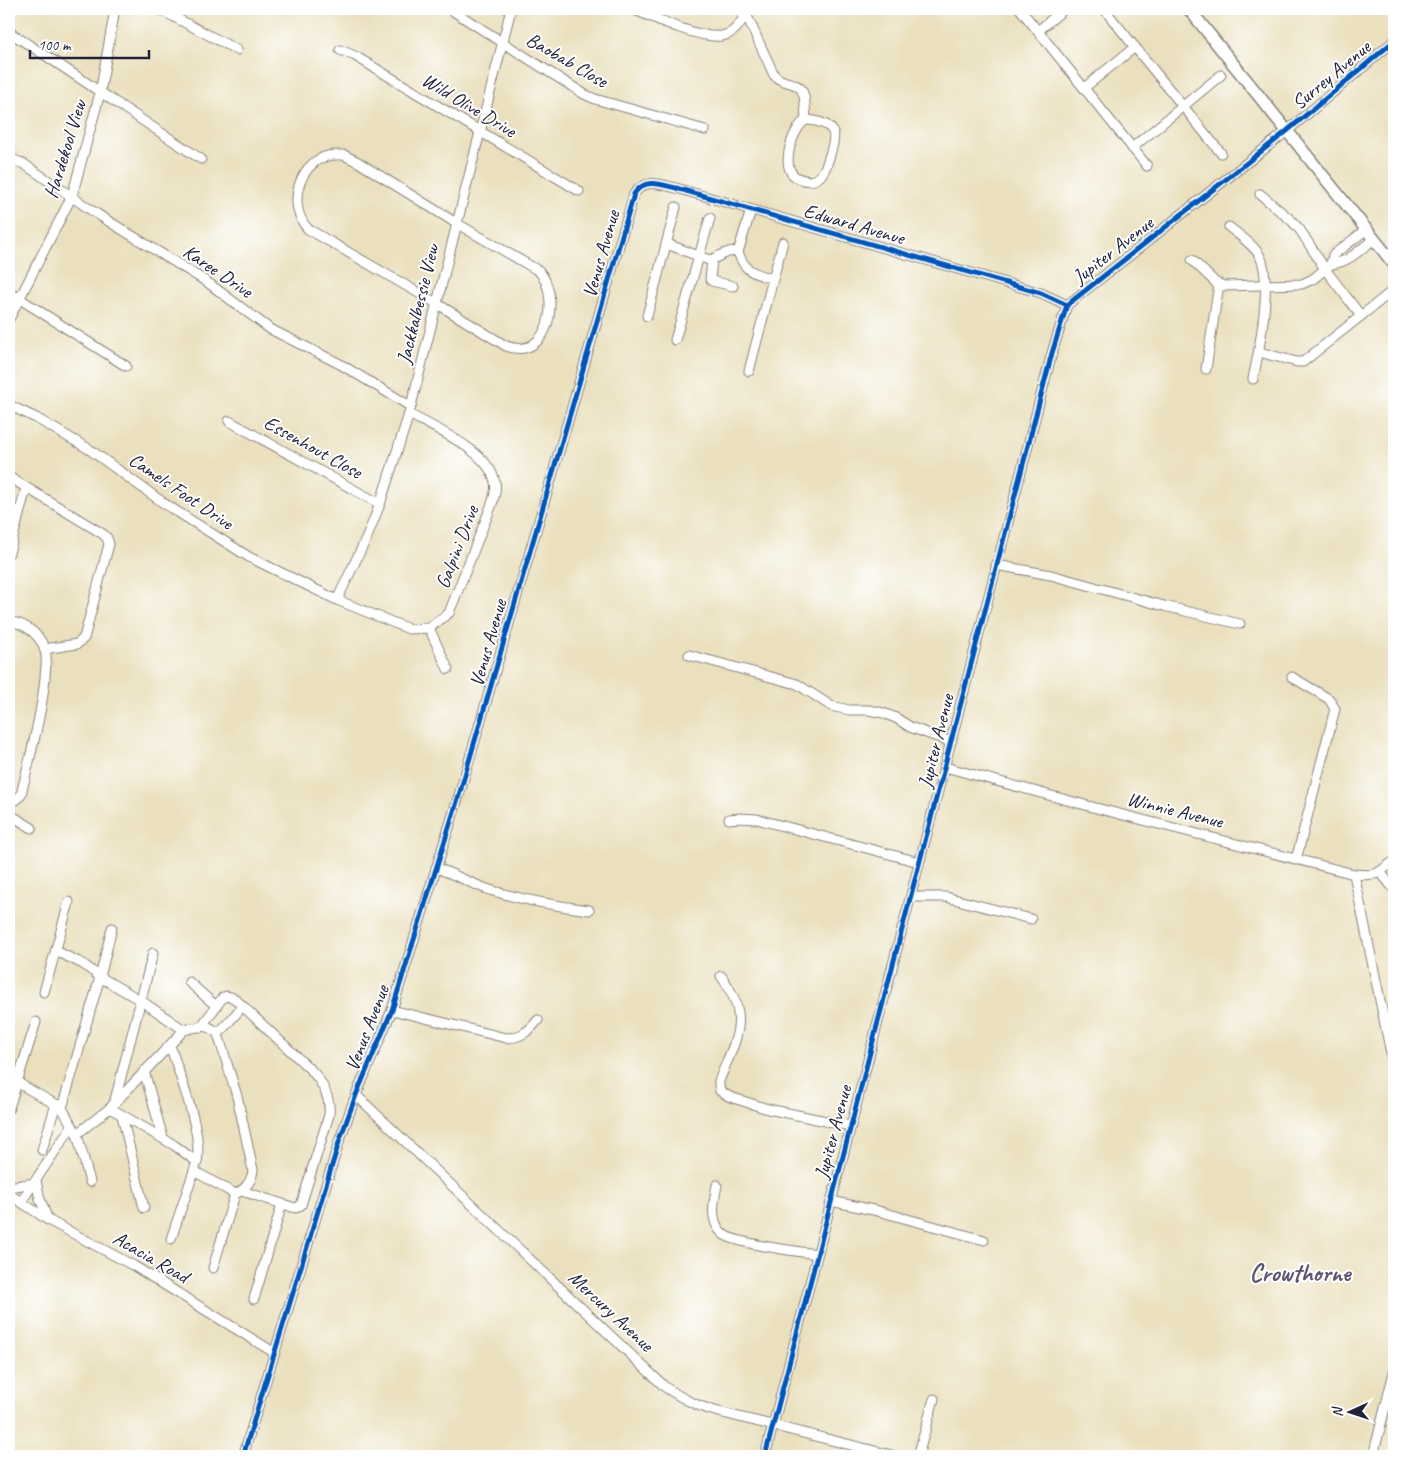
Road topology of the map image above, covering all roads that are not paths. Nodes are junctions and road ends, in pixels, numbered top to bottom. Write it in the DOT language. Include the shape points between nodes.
graph roads {
  1 [pos="115,9"];
  2 [pos="158,9"];
  3 [pos="450,9"];
  4 [pos="511,9"];
  5 [pos="633,9"];
  6 [pos="1020,9"];
  7 [pos="1064,9"];
  8 [pos="1104,9"];
  9 [pos="1189,9"];
  10 [pos="746,11"];
  11 [pos="1038,31"];
  12 [pos="9,32"];
  13 [pos="502,42"];
  14 [pos="1394,42"];
  15 [pos="1135,47"];
  16 [pos="237,50"];
  17 [pos="340,50"];
  18 [pos="1221,75"];
  19 [pos="1084,88"];
  20 [pos="100,93"];
  21 [pos="1183,106"];
  22 [pos="806,120"];
  23 [pos="705,130"];
  24 [pos="1287,131"];
  25 [pos="479,132"];
  26 [pos="1132,148"];
  27 [pos="1221,154"];
  28 [pos="9,158"];
  29 [pos="201,159"];
  30 [pos="1147,166"];
  31 [pos="579,191"];
  32 [pos="634,194"];
  33 [pos="1260,194"];
  34 [pos="72,196"];
  35 [pos="676,207"];
  36 [pos="750,210"];
  37 [pos="710,218"];
  38 [pos="456,223"];
  39 [pos="1229,227"];
  40 [pos="1370,234"];
  41 [pos="783,242"];
  42 [pos="1349,242"];
  43 [pos="667,244"];
  44 [pos="738,252"];
  45 [pos="1356,252"];
  46 [pos="700,257"];
  47 [pos="712,260"];
  48 [pos="1192,260"];
  49 [pos="1394,264"];
  50 [pos="1328,266"];
  51 [pos="773,279"];
  52 [pos="1219,284"];
  53 [pos="1266,285"];
  54 [pos="733,286"];
  55 [pos="9,292"];
  56 [pos="1391,292"];
  57 [pos="19,298"];
  58 [pos="436,303"];
  59 [pos="1067,305"];
  60 [pos="646,316"];
  61 [pos="1361,316"];
  62 [pos="9,318"];
  63 [pos="675,340"];
  64 [pos="1259,352"];
  65 [pos="126,366"];
  66 [pos="1206,369"];
  67 [pos="749,371"];
  68 [pos="1253,379"];
  69 [pos="9,405"];
  70 [pos="409,410"];
  71 [pos="230,421"];
  72 [pos="9,477"];
  73 [pos="26,488"];
  74 [pos="380,504"];
  75 [pos="9,554"];
  76 [pos="996,565"];
  77 [pos="337,600"];
  78 [pos="9,622"];
  79 [pos="1240,624"];
  80 [pos="429,628"];
  81 [pos="44,649"];
  82 [pos="689,655"];
  83 [pos="448,669"];
  84 [pos="1292,677"];
  85 [pos="951,742"];
  86 [pos="945,767"];
  87 [pos="9,800"];
  88 [pos="9,814"];
  89 [pos="728,819"];
  90 [pos="32,828"];
  91 [pos="1296,860"];
  92 [pos="1394,860"];
  93 [pos="919,862"];
  94 [pos="436,868"];
  95 [pos="1380,873"];
  96 [pos="1354,874"];
  97 [pos="1394,889"];
  98 [pos="911,897"];
  99 [pos="69,902"];
  100 [pos="589,910"];
  101 [pos="1031,919"];
  102 [pos="112,928"];
  103 [pos="56,951"];
  104 [pos="153,953"];
  105 [pos="720,976"];
  106 [pos="100,977"];
  107 [pos="189,982"];
  108 [pos="44,992"];
  109 [pos="140,1000"];
  110 [pos="216,1006"];
  111 [pos="243,1006"];
  112 [pos="392,1010"];
  113 [pos="538,1020"];
  114 [pos="36,1022"];
  115 [pos="201,1027"];
  116 [pos="184,1030"];
  117 [pos="218,1034"];
  118 [pos="170,1045"];
  119 [pos="1394,1068"];
  120 [pos="144,1071"];
  121 [pos="18,1083"];
  122 [pos="356,1095"];
  123 [pos="59,1106"];
  124 [pos="112,1106"];
  125 [pos="9,1108"];
  126 [pos="122,1116"];
  127 [pos="72,1126"];
  128 [pos="850,1126"];
  129 [pos="77,1134"];
  130 [pos="163,1138"];
  131 [pos="42,1150"];
  132 [pos="195,1166"];
  133 [pos="36,1182"];
  134 [pos="90,1182"];
  135 [pos="717,1185"];
  136 [pos="9,1187"];
  137 [pos="238,1193"];
  138 [pos="9,1194"];
  139 [pos="831,1201"];
  140 [pos="21,1202"];
  141 [pos="282,1204"];
  142 [pos="144,1208"];
  143 [pos="48,1220"];
  144 [pos="171,1239"];
  145 [pos="984,1240"];
  146 [pos="817,1254"];
  147 [pos="213,1268"];
  148 [pos="254,1299"];
  149 [pos="275,1353"];
  150 [pos="1394,1372"];
  151 [pos="934,1399"];
  152 [pos="772,1426"];
  153 [pos="243,1456"];
  154 [pos="765,1456"];
  155 [pos="895,1456"];
  156 [pos="918,1456"];
  157 [pos="1373,1456"];
  1 -- 20 [label="street, Hardekool View"];
  2 -- 16 [label="street"];
  3 -- 13 [label="street, Baobab Close"];
  4 -- 13 [label="street, Jackkalbessie View"];
  5 -- 10 [label="street" via="712,36 723,36 734,30"];
  6 -- 11 [label="street"];
  7 -- 11 [label="street"];
  8 -- 15 [label="street"];
  9 -- 24 [label="street"];
  10 -- 22 [label="street" via="774,75 801,89"];
  11 -- 19 [label="street"];
  12 -- 20 [label="street"];
  13 -- 23 [label="street, Baobab Close" via="595,99"];
  13 -- 25 [label="street, Jackkalbessie View"];
  14 -- 24 [label="street, Surrey Avenue"];
  15 -- 19 [label="street"];
  15 -- 21 [label="street"];
  17 -- 25 [label="street, Wild Olive Drive"];
  18 -- 21 [label="street"];
  19 -- 26 [label="street"];
  20 -- 29 [label="street"];
  20 -- 34 [label="street, Hardekool View"];
  21 -- 26 [label="street"];
  21 -- 27 [label="street"];
  22 -- 22 [label="street" via="830,127 834,140 822,175 807,181 793,174 787,161 799,126"];
  24 -- 40 [label="street"];
  24 -- 59 [label="street, Jupiter Avenue"];
  25 -- 31 [label="street, Wild Olive Drive"];
  25 -- 38 [label="street, Jackkalbessie View"];
  26 -- 30 [label="street"];
  28 -- 34 [label="street, Karee Drive" via="24,164"];
  32 -- 36 [label="street, Edward Avenue" via="642,185 654,183"];
  32 -- 94 [label="street, Venus Avenue"];
  33 -- 50 [label="street" via="1292,221"];
  34 -- 57 [label="street, Hardekool View"];
  34 -- 70 [label="street, Karee Drive" via="207,282 270,329 340,364"];
  35 -- 43 [label="street"];
  36 -- 44 [label="street"];
  36 -- 59 [label="street, Edward Avenue" via="1041,293"];
  37 -- 46 [label="street"];
  38 -- 58 [label="street, Jackkalbessie View"];
  38 -- 58 [label="street" via="539,271 546,281 549,319 536,343 526,349 512,349"];
  38 -- 58 [label="street" via="344,155 329,155 317,160 307,170 299,188 297,208 308,229"];
  39 -- 53 [label="street" via="1261,258"];
  40 -- 42 [label="street"];
  40 -- 45 [label="street"];
  40 -- 49 [label="street"];
  41 -- 51 [label="street"];
  42 -- 45 [label="street"];
  42 -- 50 [label="street" via="1333,255"];
  43 -- 46 [label="street"];
  43 -- 60 [label="street"];
  44 -- 47 [label="street" via="728,251"];
  44 -- 51 [label="street" via="742,263 751,272"];
  45 -- 50 [label="street" via="1340,264"];
  46 -- 47 [label="street"];
  46 -- 63 [label="street"];
  47 -- 54 [label="street" via="710,279"];
  48 -- 52 [label="street"];
  50 -- 53 [label="street" via="1302,284"];
  50 -- 61 [label="street"];
  51 -- 67 [label="street"];
  52 -- 53 [label="street"];
  52 -- 66 [label="street"];
  53 -- 64 [label="street"];
  55 -- 57 [label="street"];
  56 -- 61 [label="street"];
  57 -- 62 [label="street, Hardekool View"];
  57 -- 65 [label="street"];
  58 -- 70 [label="street, Jackkalbessie View"];
  59 -- 76 [label="street, Jupiter Avenue"];
  61 -- 64 [label="street" via="1303,362"];
  64 -- 68 [label="street"];
  69 -- 77 [label="street, Camels Foot Drive" via="89,449 165,504 249,557"];
  70 -- 74 [label="street, Jackkalbessie View"];
  70 -- 80 [label="street, Galpini Drive" via="478,455 491,471 496,487 452,609"];
  71 -- 74 [label="street, Essenhout Close"];
  72 -- 73 [label="street"];
  73 -- 75 [label="street"];
  73 -- 81 [label="street" via="108,538 109,544 84,638 73,646"];
  74 -- 77 [label="street, Jackkalbessie View"];
  76 -- 79 [label="street" via="1051,575"];
  76 -- 85 [label="street, Jupiter Avenue"];
  77 -- 80 [label="street" via="400,627"];
  78 -- 81 [label="street" via="20,624 34,633"];
  80 -- 83 [label="street"];
  81 -- 87 [label="street" via="46,657 39,719 21,795 16,800"];
  82 -- 85 [label="street" via="797,684 831,706 883,713"];
  84 -- 91 [label="street" via="1329,699 1335,709"];
  85 -- 86 [label="street, Jupiter Avenue"];
  86 -- 91 [label="street, Winnie Avenue"];
  86 -- 93 [label="street, Jupiter Avenue"];
  88 -- 90 [label="street"];
  89 -- 93 [label="street" via="757,819"];
  91 -- 96 [label="street, Winnie Avenue"];
  92 -- 95 [label="street"];
  93 -- 98 [label="street, Jupiter Avenue"];
  94 -- 100 [label="street" via="491,890"];
  94 -- 112 [label="street, Venus Avenue"];
  95 -- 96 [label="street, Winnie Avenue"];
  95 -- 97 [label="street"];
  96 -- 119 [label="street"];
  98 -- 101 [label="street" via="946,897"];
  98 -- 128 [label="street, Jupiter Avenue"];
  99 -- 103 [label="street"];
  102 -- 106 [label="street"];
  103 -- 106 [label="street"];
  103 -- 108 [label="street"];
  104 -- 109 [label="street"];
  105 -- 128 [label="street" via="733,997 740,1020 737,1037 718,1085 720,1092 768,1109"];
  106 -- 109 [label="street"];
  106 -- 123 [label="street"];
  107 -- 110 [label="street"];
  109 -- 116 [label="street"];
  109 -- 124 [label="street"];
  110 -- 111 [label="street" via="227,996"];
  110 -- 115 [label="street"];
  111 -- 117 [label="street"];
  111 -- 141 [label="street" via="313,1072 322,1083 329,1102 329,1115 303,1203 296,1208"];
  112 -- 113 [label="street" via="506,1038 522,1035"];
  112 -- 122 [label="street, Venus Avenue"];
  114 -- 121 [label="street"];
  115 -- 116 [label="street"];
  115 -- 117 [label="street" via="212,1028"];
  116 -- 118 [label="street"];
  117 -- 137 [label="street" via="253,1163 248,1184"];
  118 -- 120 [label="street"];
  118 -- 132 [label="street" via="197,1132 199,1150"];
  120 -- 124 [label="street"];
  120 -- 130 [label="street"];
  121 -- 123 [label="street"];
  121 -- 125 [label="street"];
  122 -- 149 [label="street, Venus Avenue"];
  122 -- 152 [label="street, Mercury Avenue" via="665,1386 693,1404"];
  123 -- 127 [label="street"];
  123 -- 131 [label="street"];
  124 -- 126 [label="street"];
  124 -- 129 [label="street"];
  126 -- 130 [label="street"];
  126 -- 142 [label="street"];
  127 -- 129 [label="street"];
  127 -- 133 [label="street"];
  128 -- 139 [label="street, Jupiter Avenue"];
  129 -- 134 [label="street"];
  130 -- 132 [label="street"];
  132 -- 137 [label="street"];
  132 -- 144 [label="street"];
  133 -- 136 [label="street"];
  133 -- 140 [label="street"];
  133 -- 143 [label="street"];
  135 -- 146 [label="street" via="713,1214 725,1236"];
  137 -- 141 [label="street"];
  137 -- 147 [label="street"];
  138 -- 140 [label="street, Acacia Road"];
  139 -- 145 [label="street"];
  139 -- 146 [label="street, Jupiter Avenue"];
  140 -- 143 [label="street, Acacia Road"];
  141 -- 148 [label="street"];
  143 -- 149 [label="street, Acacia Road" via="134,1266"];
  146 -- 152 [label="street, Jupiter Avenue"];
  149 -- 153 [label="street, Venus Avenue"];
  150 -- 157 [label="street"];
  151 -- 156 [label="street"];
  152 -- 154 [label="street, Jupiter Avenue"];
  152 -- 155 [label="street, Mercury Avenue"];
}
